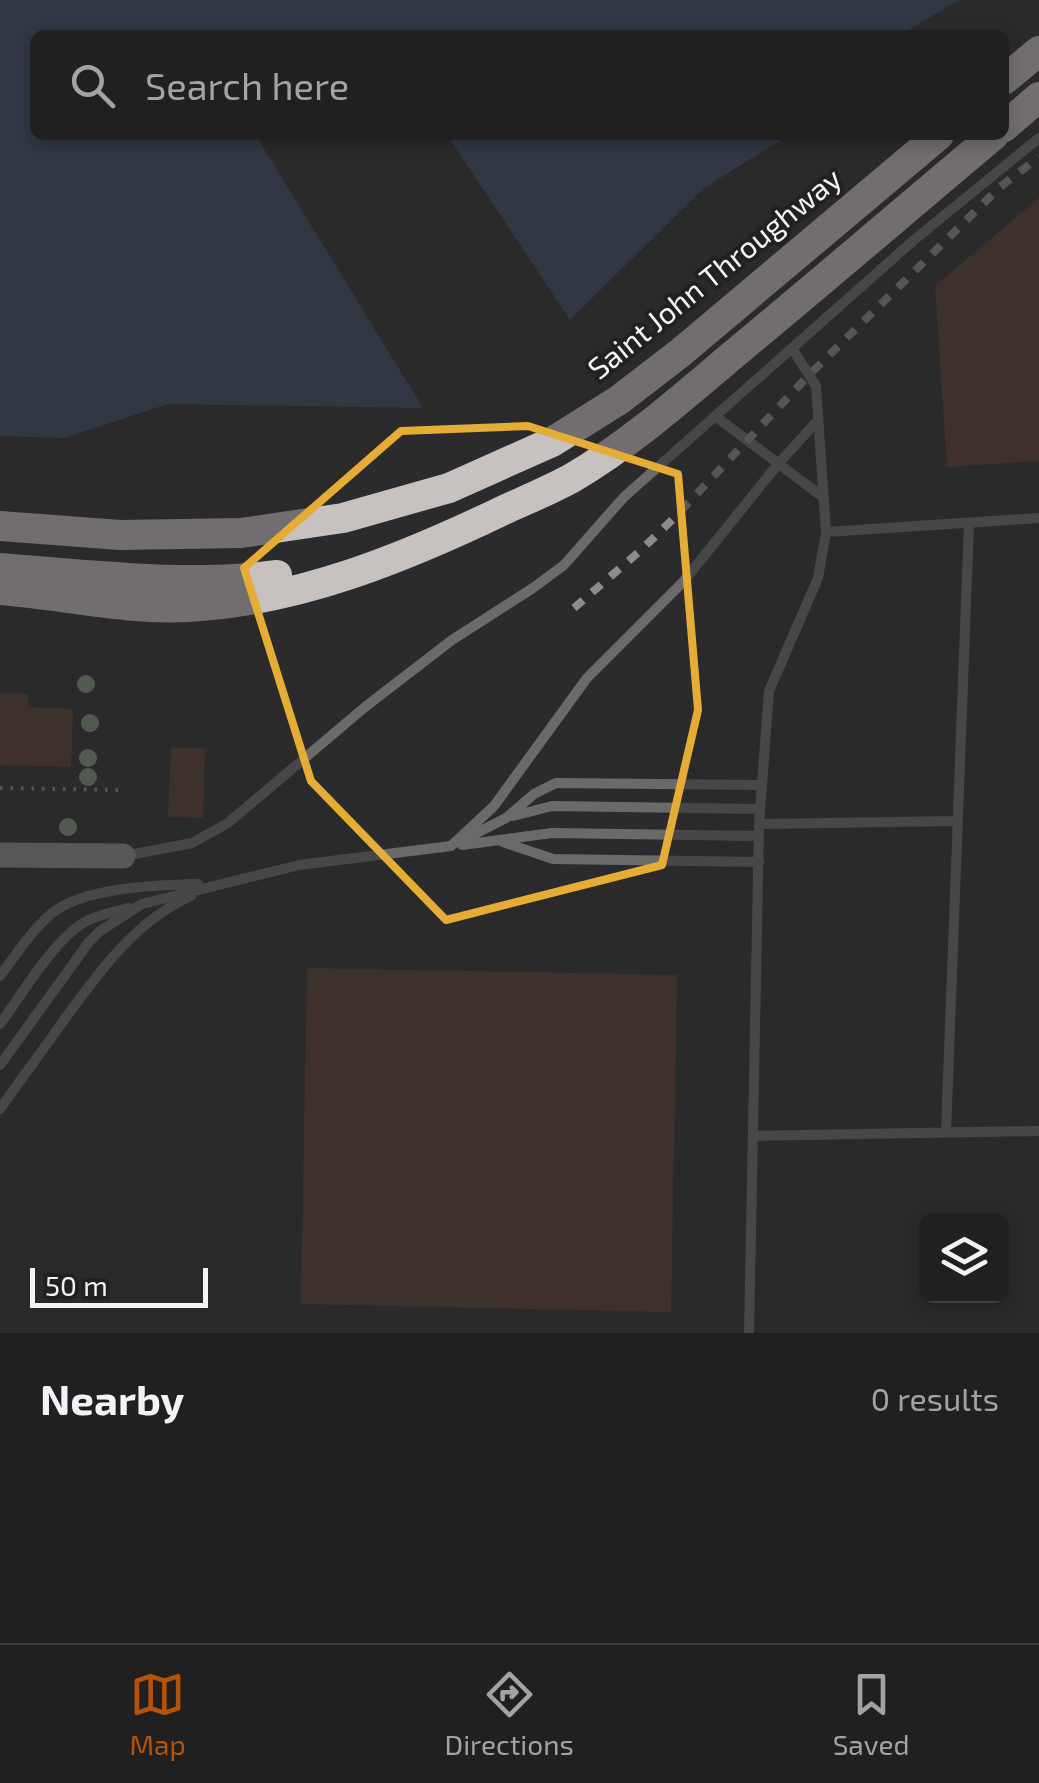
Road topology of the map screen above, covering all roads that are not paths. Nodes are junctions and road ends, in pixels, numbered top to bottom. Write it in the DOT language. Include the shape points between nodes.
graph roads {
  1 [pos="1039,50"];
  2 [pos="1009,76"];
  3 [pos="1039,97"];
  4 [pos="1009,123"];
  5 [pos="1039,138"];
  6 [pos="932,140"];
  7 [pos="988,140"];
  8 [pos="792,348"];
  9 [pos="715,416"];
  10 [pos="818,420"];
  11 [pos="778,464"];
  12 [pos="824,498"];
  13 [pos="1039,518"];
  14 [pos="969,523"];
  15 [pos="0,526"];
  16 [pos="826,532"];
  17 [pos="432,544"];
  18 [pos="0,568"];
  19 [pos="0,590"];
  20 [pos="0,604"];
  21 [pos="119,606"];
  22 [pos="762,785"];
  23 [pos="760,809"];
  24 [pos="506,818"];
  25 [pos="958,820"];
  26 [pos="759,831"];
  27 [pos="497,840"];
  28 [pos="451,846"];
  29 [pos="0,855"];
  30 [pos="123,856"];
  31 [pos="759,862"];
  32 [pos="219,884"];
  33 [pos="142,904"];
  34 [pos="0,976"];
  35 [pos="0,1024"];
  36 [pos="0,1065"];
  37 [pos="0,1108"];
  38 [pos="1039,1131"];
  39 [pos="946,1132"];
  40 [pos="754,1136"];
  41 [pos="750,1333"];
  1 -- 2 [label="highway"];
  3 -- 4 [label="highway"];
  5 -- 8 [label="lane"];
  6 -- 15 [label="highway, Saint John Throughway" via="619,400 552,442 449,488 343,518 241,532 120,535"];
  7 -- 17 [label="highway" via="641,430 572,477"];
  8 -- 9 [label="lane"];
  8 -- 10 [label="lane" via="816,386"];
  9 -- 11 [label="lane"];
  9 -- 30 [label="lane" via="624,498 564,565 365,707 228,824 192,842"];
  10 -- 11 [label="lane"];
  10 -- 12 [label="lane"];
  11 -- 12 [label="lane"];
  11 -- 28 [label="lane" via="683,582 587,678 494,806"];
  12 -- 16 [label="lane"];
  13 -- 14 [label="lane"];
  14 -- 16 [label="lane"];
  14 -- 25 [label="lane"];
  16 -- 22 [label="lane" via="818,578 769,691"];
  17 -- 18 [label="highway" via="346,564 206,582"];
  17 -- 21 [label="highway" via="333,582 260,597 188,607"];
  19 -- 21 [label="highway"];
  20 -- 21 [label="highway"];
  22 -- 23 [label="lane"];
  22 -- 24 [label="lane" via="556,782"];
  23 -- 24 [label="lane" via="552,806"];
  23 -- 26 [label="lane"];
  24 -- 28 [label="lane"];
  25 -- 26 [label="lane"];
  25 -- 39 [label="lane"];
  26 -- 27 [label="lane" via="552,833"];
  26 -- 31 [label="lane"];
  27 -- 28 [label="lane"];
  27 -- 31 [label="lane" via="554,859"];
  28 -- 32 [label="lane" via="299,864"];
  29 -- 30 [label="street"];
  31 -- 40 [label="lane"];
  32 -- 33 [label="lane"];
  32 -- 34 [label="lane" via="135,886 80,900 53,912"];
  32 -- 37 [label="lane" via="139,928"];
  33 -- 35 [label="lane" via="72,931"];
  33 -- 36 [label="lane" via="89,942"];
  38 -- 39 [label="lane"];
  39 -- 40 [label="lane"];
  40 -- 41 [label="lane"];
}
